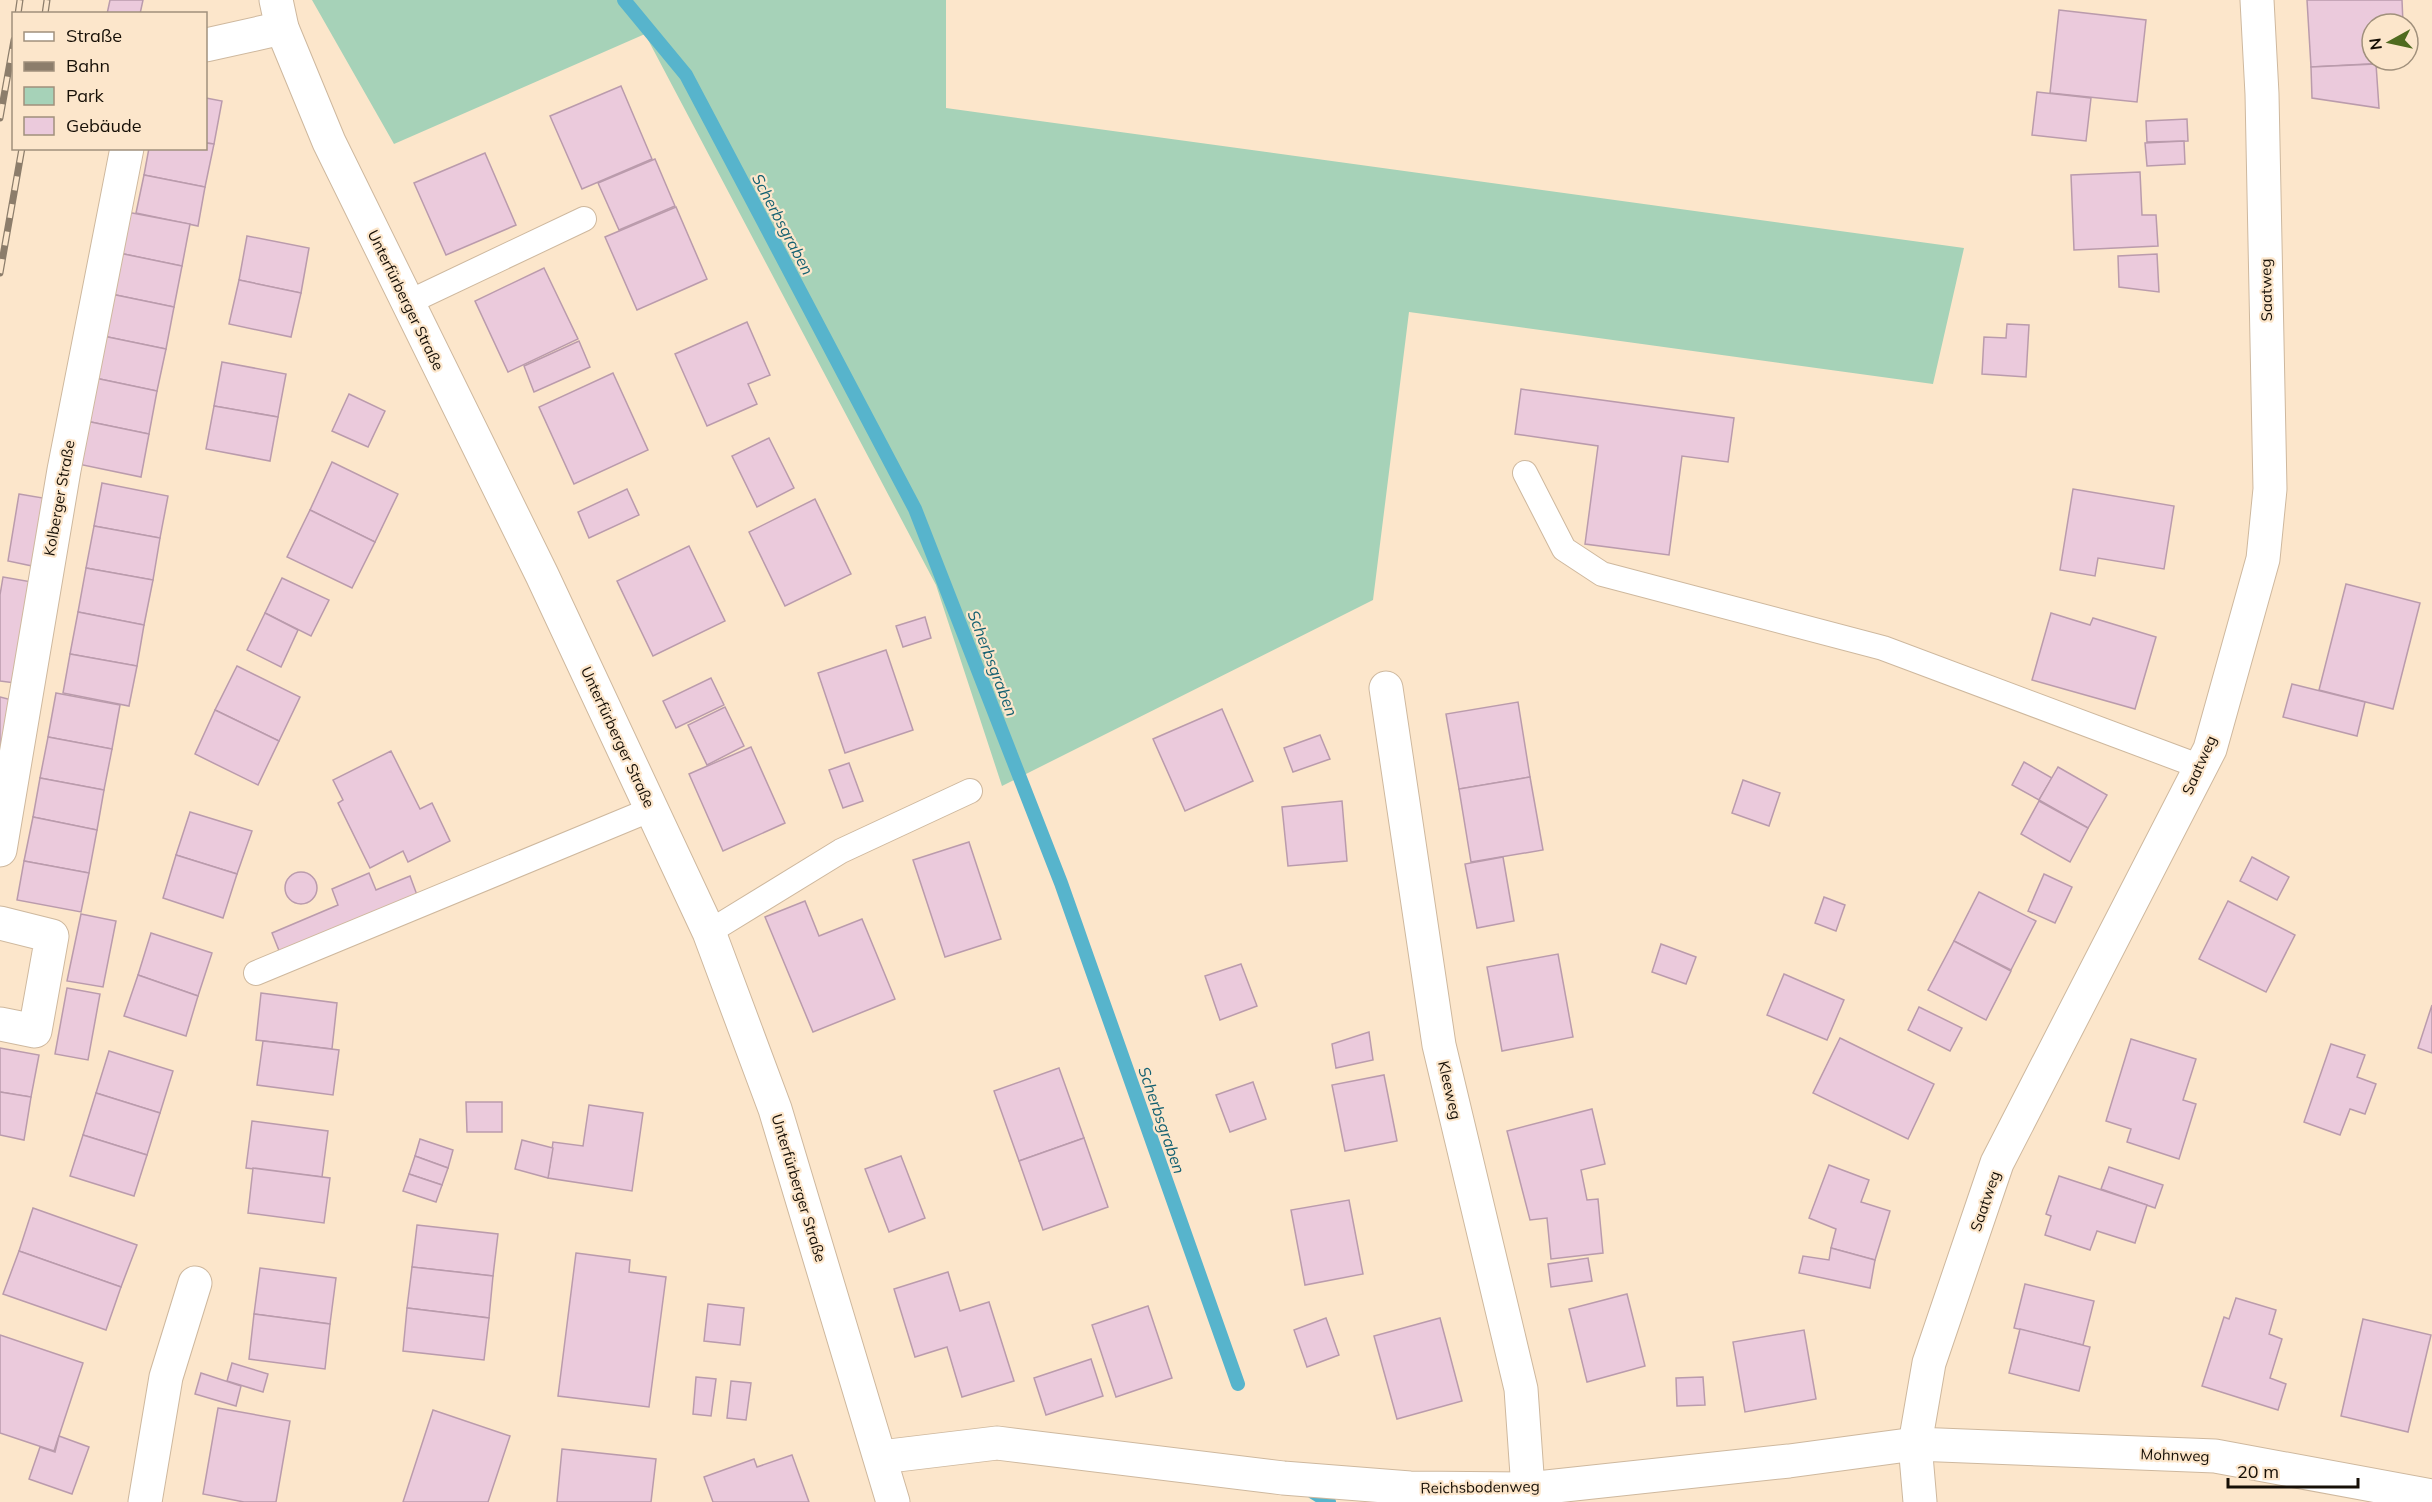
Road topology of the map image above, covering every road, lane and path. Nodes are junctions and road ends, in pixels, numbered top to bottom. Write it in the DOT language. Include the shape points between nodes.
graph roads {
  1 [pos="2257,0"];
  2 [pos="279,14"];
  3 [pos="207,45"];
  4 [pos="127,150"];
  5 [pos="584,219"];
  6 [pos="407,303"];
  7 [pos="1525,473"];
  8 [pos="1386,688"];
  9 [pos="2201,767"];
  10 [pos="970,791"];
  11 [pos="652,810"];
  12 [pos="0,850"];
  13 [pos="0,923"];
  14 [pos="709,932"];
  15 [pos="256,973"];
  16 [pos="0,1024"];
  17 [pos="195,1283"];
  18 [pos="1914,1444"];
  19 [pos="881,1457"];
  20 [pos="1528,1489"];
  21 [pos="2432,1496"];
  22 [pos="145,1502"];
  23 [pos="893,1502"];
  24 [pos="1920,1502"];
  1 -- 9 [label="street, Saatweg" via="2270,489 2263,559 2210,749"];
  2 -- 3 [label="street"];
  2 -- 6 [label="street, Unterfürberger Straße" via="329,142"];
  4 -- 12 [label="street, Kolberger Straße" via="64,470"];
  5 -- 6 [label="lane"];
  6 -- 11 [label="street, Unterfürberger Straße" via="542,574"];
  7 -- 9 [label="lane" via="1564,549 1602,574 1883,648"];
  8 -- 20 [label="street, Kleeweg" via="1439,1045 1521,1389"];
  9 -- 18 [label="street, Saatweg" via="1998,1163 1929,1363"];
  10 -- 14 [label="lane" via="841,851"];
  11 -- 14 [label="street, Unterfürberger Straße"];
  11 -- 15 [label="lane"];
  13 -- 16 [label="street" via="52,936 35,1030"];
  14 -- 19 [label="street, Unterfürberger Straße" via="775,1109"];
  17 -- 22 [label="street" via="166,1377"];
  18 -- 20 [label="street, Reichsbodenweg"];
  18 -- 21 [label="street, Mohnweg" via="2215,1456"];
  18 -- 24 [label="street"];
  19 -- 20 [label="street, Reichsbodenweg" via="997,1443 1283,1478 1410,1488"];
  19 -- 23 [label="street, Unterfürberger Straße"];
}
